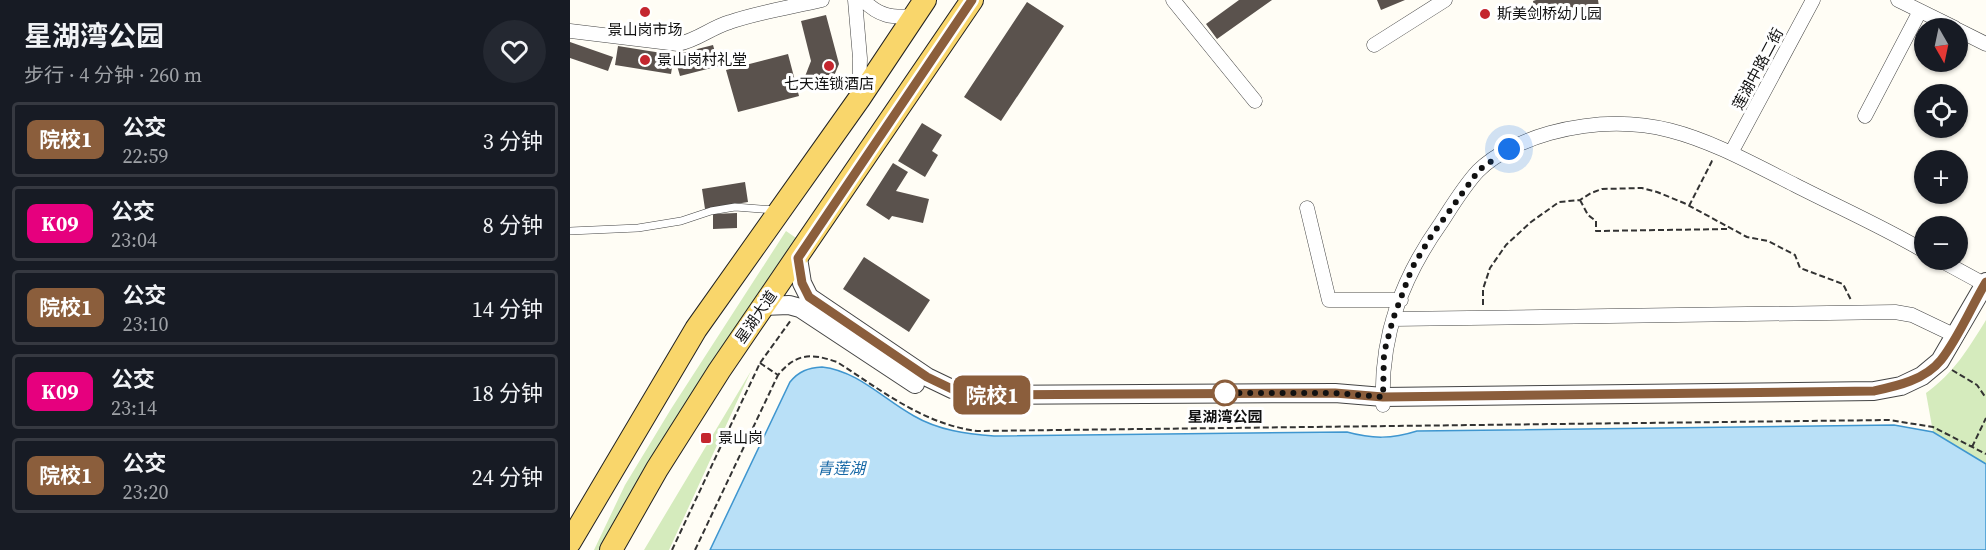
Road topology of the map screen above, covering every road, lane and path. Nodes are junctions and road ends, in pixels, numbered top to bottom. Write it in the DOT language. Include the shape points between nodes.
graph roads {
  1 [pos="822,0"];
  2 [pos="855,0"];
  3 [pos="862,0"];
  4 [pos="972,0"];
  5 [pos="1173,0"];
  6 [pos="1445,0"];
  7 [pos="1813,0"];
  8 [pos="1898,0"];
  9 [pos="919,8"];
  10 [pos="1920,11"];
  11 [pos="1934,18"];
  12 [pos="570,32"];
  13 [pos="1968,35"];
  14 [pos="1986,44"];
  15 [pos="1374,45"];
  16 [pos="859,99"];
  17 [pos="1255,101"];
  18 [pos="1865,116"];
  19 [pos="1731,153"];
  20 [pos="1580,200"];
  21 [pos="1689,206"];
  22 [pos="1307,208"];
  23 [pos="779,210"];
  24 [pos="1731,229"];
  25 [pos="570,231"];
  26 [pos="1914,245"];
  27 [pos="798,258"];
  28 [pos="1959,270"];
  29 [pos="1986,284"];
  30 [pos="1401,300"];
  31 [pos="763,306"];
  32 [pos="1986,306"];
  33 [pos="800,308"];
  34 [pos="1858,313"];
  35 [pos="1483,318"];
  36 [pos="1393,319"];
  37 [pos="1956,336"];
  38 [pos="760,363"];
  39 [pos="1946,366"];
  40 [pos="778,375"];
  41 [pos="1986,398"];
  42 [pos="1383,401"];
  43 [pos="1986,418"];
  44 [pos="1972,447"];
  45 [pos="1986,454"];
  46 [pos="570,542"];
  47 [pos="610,550"];
  48 [pos="672,550"];
  49 [pos="695,550"];
  1 -- 12 [label="street" via="731,21 678,44"];
  2 -- 16 [label="street"];
  3 -- 9 [label="street" via="873,11 898,17"];
  4 -- 27 [label="main road, 星湖大道"];
  5 -- 17 [label="street"];
  6 -- 15 [label="street"];
  7 -- 19 [label="street, 莲湖中路二街"];
  8 -- 10 [label="street"];
  9 -- 16 [label="main road"];
  10 -- 11 [label="street"];
  10 -- 18 [label="street"];
  13 -- 14 [label="street"];
  16 -- 23 [label="main road"];
  19 -- 21 [label="path" via="1712,161"];
  19 -- 26 [label="street"];
  19 -- 30 [label="street" via="1657,127 1617,123 1579,125 1509,149 1479,170 1453,205 1412,268"];
  20 -- 21 [label="path" via="1602,189 1642,188"];
  20 -- 24 [label="path" via="1596,221 1596,231"];
  20 -- 35 [label="path" via="1559,202 1506,245 1490,268 1484,289"];
  21 -- 24 [label="path"];
  22 -- 30 [label="street" via="1329,300"];
  23 -- 25 [label="lane" via="735,207 659,225"];
  23 -- 46 [label="main road" via="696,329"];
  24 -- 34 [label="path" via="1768,241 1795,255 1800,268 1843,285"];
  27 -- 31 [label="main road, 星湖大道"];
  27 -- 42 [label="street" via="809,297 927,377 952,389 979,395 1335,393"];
  28 -- 29 [label="street"];
  29 -- 37 [label="street"];
  30 -- 36 [label="street"];
  31 -- 33 [label="street"];
  31 -- 47 [label="main road, 星湖大道" via="657,469"];
  32 -- 39 [label="street"];
  33 -- 38 [label="path"];
  33 -- 42 [label="street" via="921,388 978,407"];
  34 -- 35 [label="street"];
  34 -- 37 [label="street" via="1912,315"];
  35 -- 36 [label="street"];
  36 -- 42 [label="street" via="1384,353"];
  37 -- 42 [label="street" via="1940,361 1922,376 1901,386 1874,391"];
  38 -- 40 [label="path"];
  38 -- 48 [label="path"];
  39 -- 41 [label="path" via="1977,385"];
  39 -- 42 [label="street" via="1925,383 1902,394 1876,399"];
  40 -- 44 [label="path" via="788,363 807,356 823,357 927,418 957,429 977,431 1889,420 1933,427"];
  40 -- 49 [label="path"];
  43 -- 44 [label="path"];
  44 -- 45 [label="path"];
}
